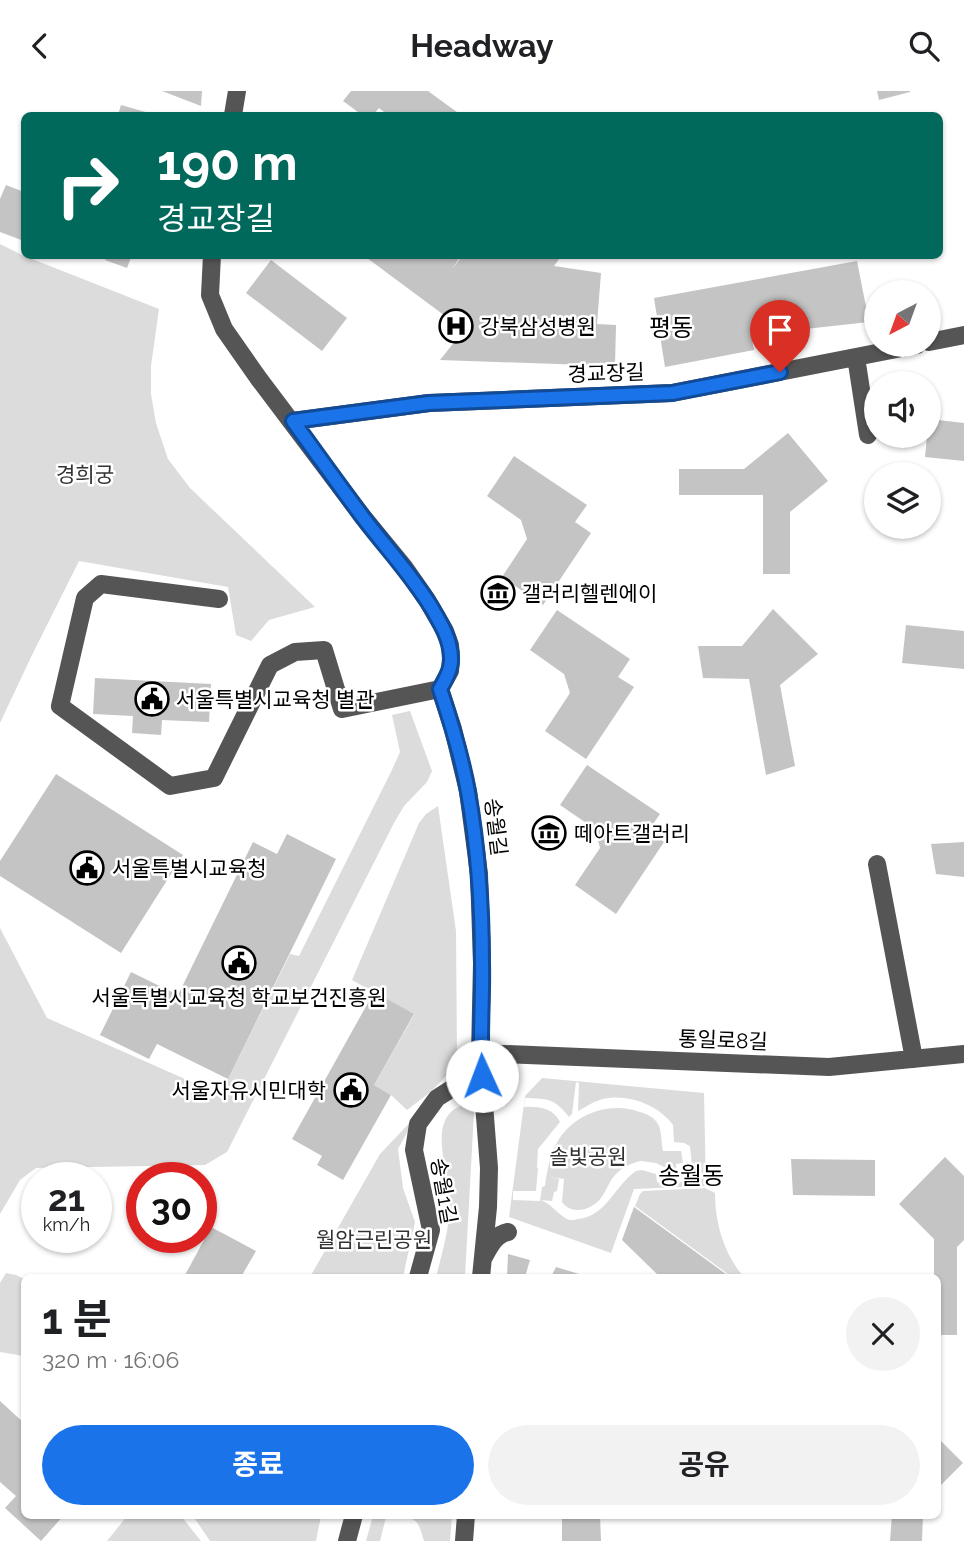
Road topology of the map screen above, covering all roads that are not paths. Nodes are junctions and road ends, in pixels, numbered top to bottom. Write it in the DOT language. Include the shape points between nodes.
graph roads {
  1 [pos="237,91"];
  2 [pos="234,112"];
  3 [pos="212,259"];
  4 [pos="964,335"];
  5 [pos="942,339"];
  6 [pos="864,355"];
  7 [pos="856,357"];
  8 [pos="864,409"];
  9 [pos="293,421"];
  10 [pos="219,599"];
  11 [pos="440,689"];
  12 [pos="877,864"];
  13 [pos="480,1053"];
  14 [pos="964,1054"];
  15 [pos="914,1059"];
  16 [pos="482,1269"];
  17 [pos="419,1274"];
  18 [pos="353,1519"];
  19 [pos="466,1519"];
  20 [pos="347,1541"];
  21 [pos="464,1541"];
  1 -- 2 [label="street"];
  3 -- 9 [label="street" via="210,295 224,329"];
  4 -- 5 [label="street"];
  6 -- 7 [label="street, 경교장길"];
  7 -- 8 [label="street"];
  7 -- 9 [label="street, 경교장길" via="672,393 429,403"];
  9 -- 11 [label="street" via="404,567 445,631 452,659"];
  10 -- 11 [label="street" via="102,584 86,598 60,706 170,786 214,778 270,665 295,652 324,650 342,709"];
  11 -- 13 [label="street, 송월길" via="468,791 479,874"];
  12 -- 15 [label="street"];
  13 -- 15 [label="street, 통일로8길" via="830,1067"];
  13 -- 16 [label="street, 송월길" via="489,1168"];
  13 -- 17 [label="street, 송월1길" via="467,1079 437,1098 418,1124 414,1150 431,1230"];
  14 -- 15 [label="street, 통일로8길"];
  18 -- 20 [label="street"];
  19 -- 21 [label="street"];
}
